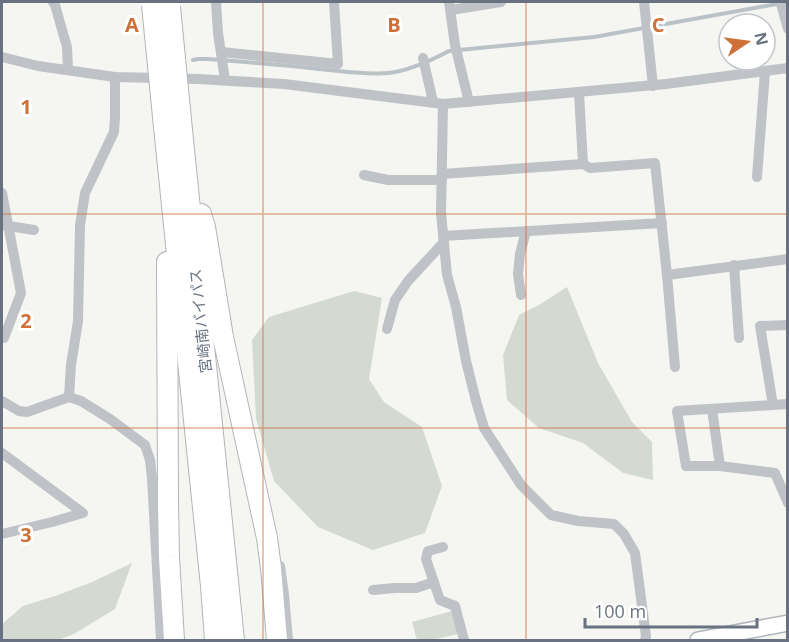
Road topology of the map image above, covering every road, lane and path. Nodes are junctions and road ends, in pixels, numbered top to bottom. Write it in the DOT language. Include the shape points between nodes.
graph roads {
  1 [pos="53,2"];
  2 [pos="216,2"];
  3 [pos="334,2"];
  4 [pos="501,2"];
  5 [pos="644,2"];
  6 [pos="782,2"];
  7 [pos="161,4"];
  8 [pos="450,6"];
  9 [pos="788,29"];
  10 [pos="221,52"];
  11 [pos="2,57"];
  12 [pos="424,61"];
  13 [pos="68,70"];
  14 [pos="765,72"];
  15 [pos="115,77"];
  16 [pos="225,80"];
  17 [pos="654,86"];
  18 [pos="579,93"];
  19 [pos="469,102"];
  20 [pos="438,103"];
  21 [pos="583,164"];
  22 [pos="177,166"];
  23 [pos="364,175"];
  24 [pos="442,177"];
  25 [pos="757,177"];
  26 [pos="2,193"];
  27 [pos="83,205"];
  28 [pos="71,214"];
  29 [pos="662,223"];
  30 [pos="4,225"];
  31 [pos="34,230"];
  32 [pos="526,231"];
  33 [pos="443,239"];
  34 [pos="788,259"];
  35 [pos="734,266"];
  36 [pos="667,275"];
  37 [pos="521,295"];
  38 [pos="788,325"];
  39 [pos="387,329"];
  40 [pos="2,337"];
  41 [pos="739,338"];
  42 [pos="675,367"];
  43 [pos="69,397"];
  44 [pos="2,401"];
  45 [pos="788,404"];
  46 [pos="773,405"];
  47 [pos="712,409"];
  48 [pos="2,453"];
  49 [pos="720,466"];
  50 [pos="788,503"];
  51 [pos="2,534"];
  52 [pos="443,547"];
  53 [pos="278,554"];
  54 [pos="434,582"];
  55 [pos="373,590"];
  56 [pos="788,623"];
  57 [pos="161,640"];
  58 [pos="174,640"];
  59 [pos="214,640"];
  60 [pos="234,640"];
  61 [pos="277,640"];
  62 [pos="288,640"];
  63 [pos="464,640"];
  64 [pos="645,640"];
  65 [pos="698,640"];
  1 -- 13 [label="street" via="68,47"];
  2 -- 10 [label="street"];
  3 -- 10 [label="street" via="338,64"];
  4 -- 8 [label="street"];
  5 -- 17 [label="street"];
  6 -- 9 [label="street"];
  7 -- 22 [label="highway, 宮崎南バイパス, bridge"];
  8 -- 19 [label="street"];
  10 -- 16 [label="street"];
  11 -- 13 [label="street"];
  12 -- 20 [label="street"];
  13 -- 15 [label="street"];
  14 -- 17 [label="street"];
  14 -- 25 [label="street"];
  15 -- 16 [label="street"];
  15 -- 27 [label="street" via="114,132"];
  16 -- 20 [label="street"];
  17 -- 18 [label="street"];
  18 -- 19 [label="street"];
  18 -- 21 [label="street"];
  19 -- 20 [label="street"];
  20 -- 24 [label="street"];
  21 -- 24 [label="street"];
  21 -- 29 [label="street" via="590,168 655,163"];
  22 -- 58 [label="highway" via="165,207 169,557"];
  22 -- 59 [label="highway, 宮崎南バイパス"];
  22 -- 60 [label="highway, 宮崎南バイパス"];
  22 -- 61 [label="highway" via="205,227 226,349 267,538"];
  23 -- 24 [label="street" via="388,180"];
  24 -- 33 [label="street"];
  26 -- 30 [label="street"];
  27 -- 28 [label="street"];
  27 -- 43 [label="street" via="78,321"];
  29 -- 32 [label="street"];
  29 -- 36 [label="street"];
  30 -- 31 [label="street"];
  30 -- 40 [label="street" via="21,293"];
  32 -- 33 [label="street"];
  32 -- 37 [label="street" via="519,254"];
  33 -- 39 [label="street" via="395,300"];
  33 -- 64 [label="street" via="447,275 484,428 521,485 551,515 614,524 624,534 635,553"];
  34 -- 35 [label="street"];
  35 -- 36 [label="street"];
  35 -- 41 [label="street"];
  36 -- 42 [label="street"];
  38 -- 46 [label="street" via="760,326"];
  43 -- 44 [label="street" via="27,412"];
  43 -- 57 [label="street" via="110,419 145,445 152,478"];
  45 -- 46 [label="street"];
  46 -- 47 [label="street"];
  47 -- 49 [label="street"];
  47 -- 49 [label="street" via="677,411 686,466"];
  48 -- 51 [label="street" via="83,513"];
  49 -- 50 [label="street" via="775,473"];
  52 -- 54 [label="street" via="428,551 426,559"];
  53 -- 62 [label="street"];
  54 -- 55 [label="street" via="416,588"];
  54 -- 63 [label="street" via="440,600 455,606"];
  56 -- 65 [label="main road"];
}
